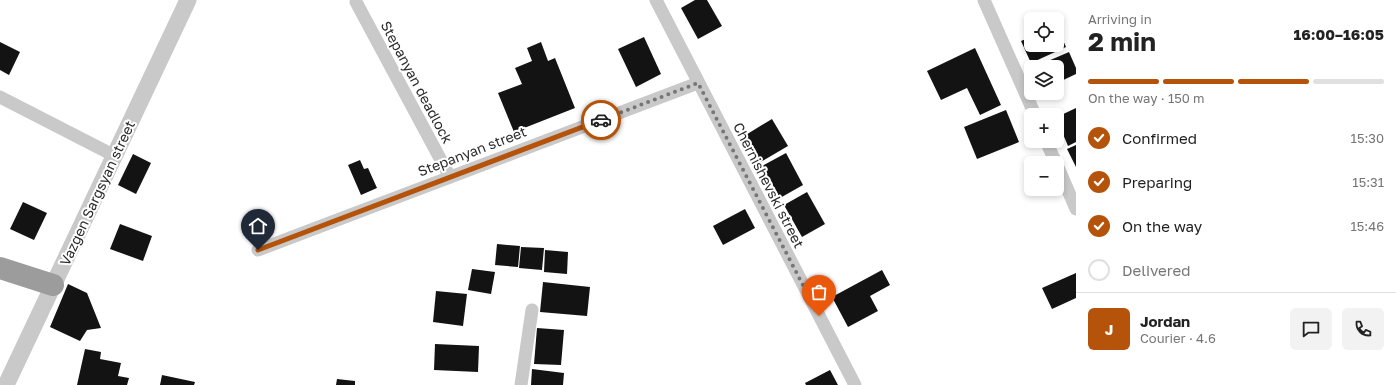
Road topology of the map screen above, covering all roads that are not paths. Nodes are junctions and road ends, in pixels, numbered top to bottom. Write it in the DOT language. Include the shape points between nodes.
graph roads {
  1 [pos="188,0"];
  2 [pos="656,0"];
  3 [pos="984,0"];
  4 [pos="356,2"];
  5 [pos="698,83"];
  6 [pos="0,97"];
  7 [pos="1032,108"];
  8 [pos="115,156"];
  9 [pos="450,177"];
  10 [pos="1064,182"];
  11 [pos="1076,209"];
  12 [pos="258,250"];
  13 [pos="0,268"];
  14 [pos="54,285"];
  15 [pos="532,310"];
  16 [pos="6,385"];
  17 [pos="521,385"];
  18 [pos="855,385"];
  1 -- 8 [label="street, Vazgen Sargsyan street"];
  2 -- 5 [label="street, Chernishevski street"];
  3 -- 7 [label="street"];
  4 -- 9 [label="street, Stepanyan deadlock"];
  5 -- 9 [label="street, Stepanyan street"];
  5 -- 18 [label="street, Chernishevski street"];
  6 -- 8 [label="street"];
  8 -- 14 [label="street, Vazgen Sargsyan street"];
  9 -- 12 [label="street, Stepanyan street"];
  10 -- 11 [label="street"];
  13 -- 14 [label="highway"];
  14 -- 16 [label="street, Vazgen Sargsyan street"];
  15 -- 17 [label="street"];
}
